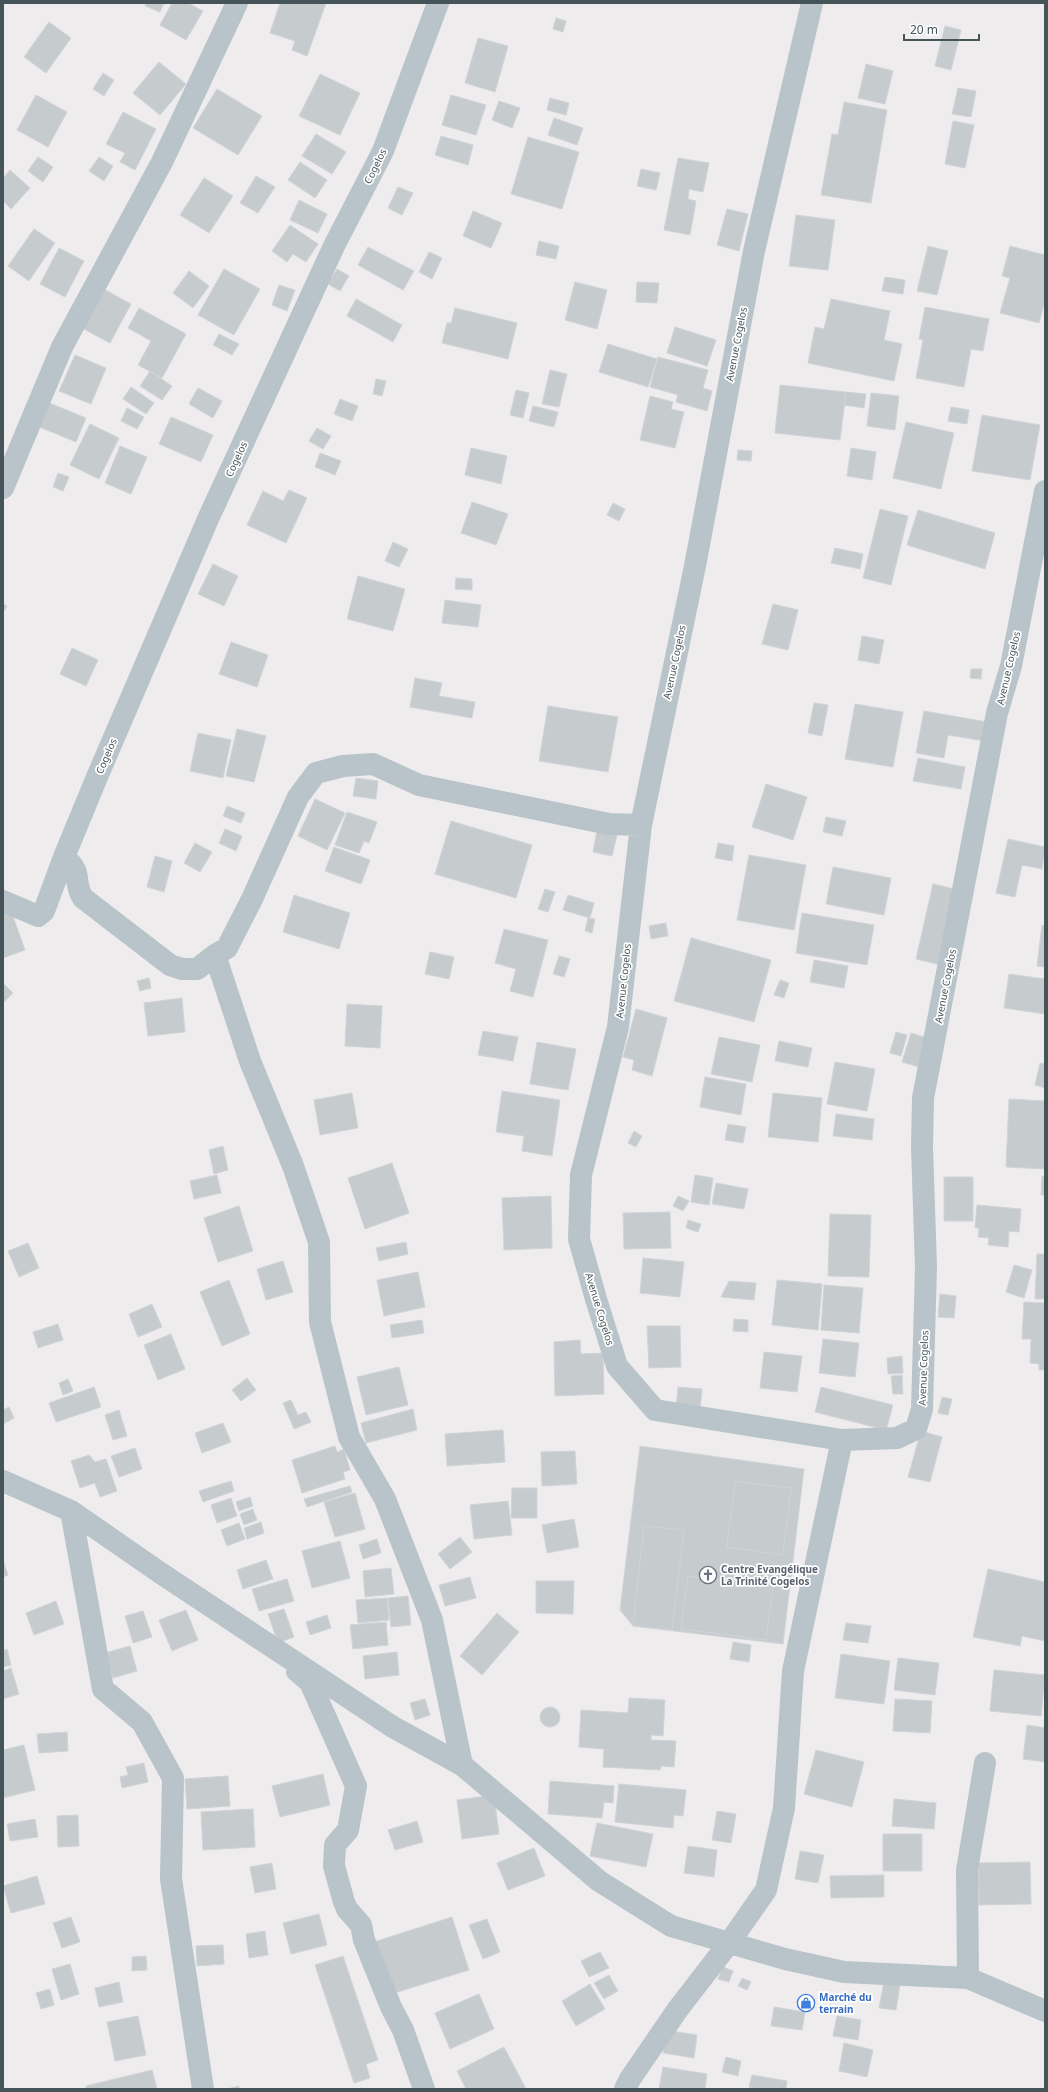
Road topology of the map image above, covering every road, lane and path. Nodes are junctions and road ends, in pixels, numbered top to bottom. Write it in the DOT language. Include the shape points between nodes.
graph roads {
  1 [pos="237,3"];
  2 [pos="438,3"];
  3 [pos="812,3"];
  4 [pos="3,488"];
  5 [pos="1045,491"];
  6 [pos="641,825"];
  7 [pos="64,857"];
  8 [pos="3,901"];
  9 [pos="214,955"];
  10 [pos="842,1440"];
  11 [pos="3,1481"];
  12 [pos="71,1511"];
  13 [pos="266,1644"];
  14 [pos="985,1763"];
  15 [pos="462,1765"];
  16 [pos="729,1943"];
  17 [pos="968,1978"];
  18 [pos="1045,2011"];
  19 [pos="203,2089"];
  20 [pos="424,2089"];
  21 [pos="625,2089"];
  1 -- 4 [label="street" via="162,162 62,347"];
  2 -- 7 [label="street, Cogelos" via="383,151 334,246 208,519"];
  3 -- 6 [label="street, Avenue Cogelos" via="754,251 696,566"];
  5 -- 10 [label="street, Avenue Cogelos" via="1011,666 998,713 924,1098 922,1148 926,1267 922,1409 916,1429 897,1438"];
  6 -- 9 [label="street" via="609,824 419,785 373,764 343,766 316,773 298,797 233,938 227,948"];
  6 -- 10 [label="street, Avenue Cogelos" via="618,1026 581,1175 579,1239 618,1366 655,1410"];
  7 -- 8 [label="street, Cogelos" via="44,911 38,916"];
  7 -- 9 [label="street" via="75,867 83,898 170,965 182,969 198,969"];
  9 -- 15 [label="street" via="250,1061 293,1166 319,1242 320,1322 349,1438 385,1499 432,1620"];
  10 -- 16 [label="street" via="793,1671 784,1808 766,1890"];
  11 -- 12 [label="street"];
  12 -- 13 [label="street"];
  12 -- 19 [label="street" via="103,1689 142,1722 172,1778 171,1880"];
  13 -- 15 [label="street" via="393,1727"];
  13 -- 20 [label="street" via="310,1682 356,1786 348,1830 335,1845 334,1866 344,1902 361,1925 364,1940 403,2030"];
  14 -- 17 [label="street" via="967,1870"];
  15 -- 16 [label="street" via="599,1881 671,1926"];
  16 -- 17 [label="street" via="784,1959 844,1972"];
  16 -- 21 [label="street" via="678,2009"];
  17 -- 18 [label="street"];
}
